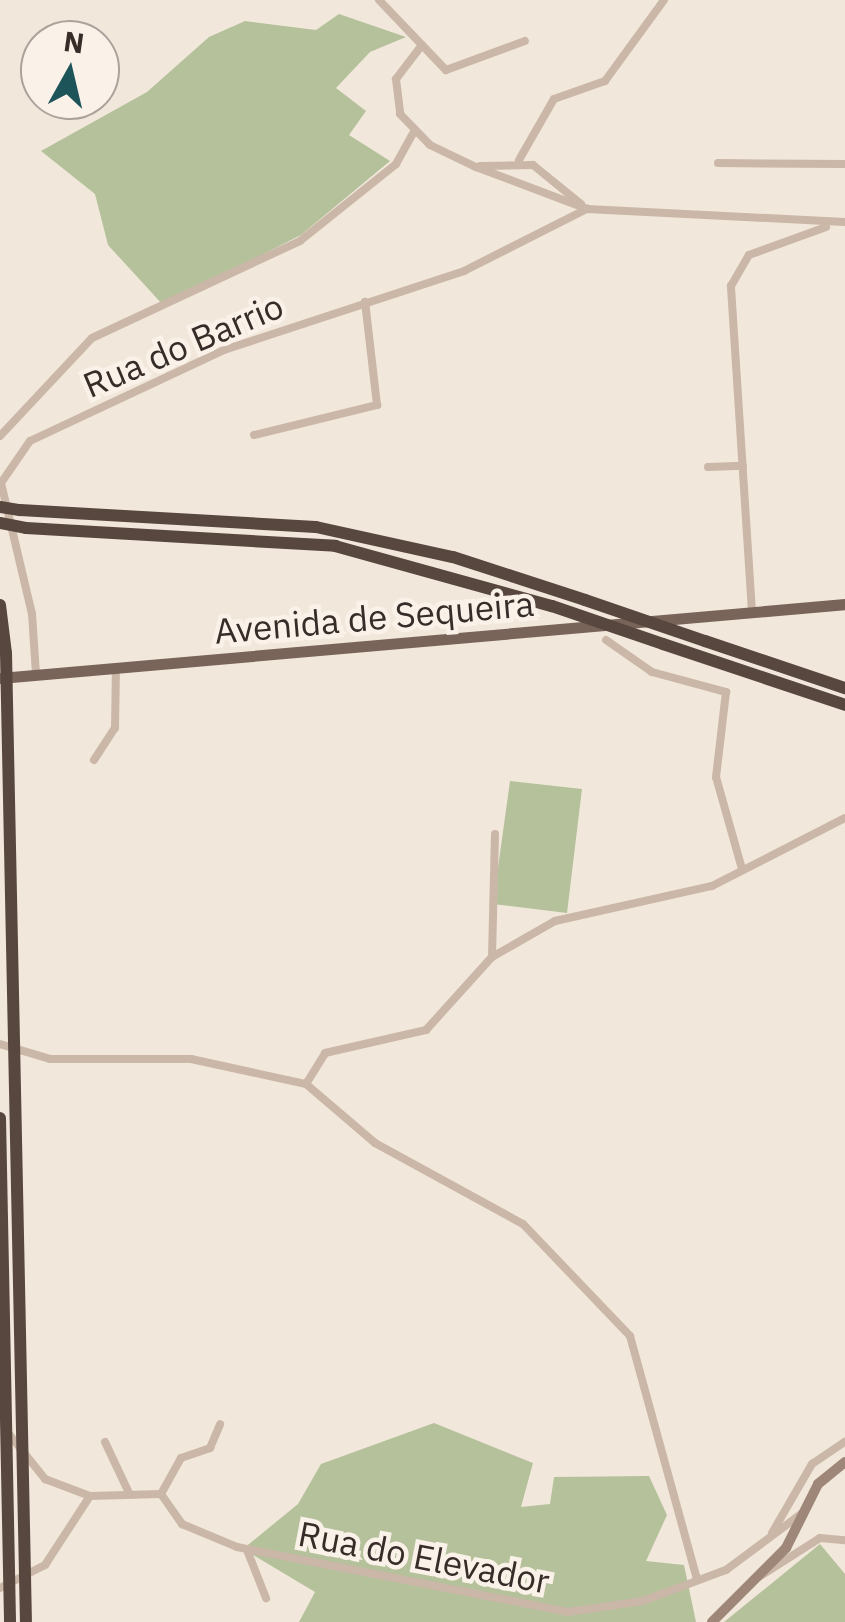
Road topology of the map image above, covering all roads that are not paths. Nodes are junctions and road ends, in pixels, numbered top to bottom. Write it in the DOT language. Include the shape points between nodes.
graph roads {
  1 [pos="379,0"];
  2 [pos="664,0"];
  3 [pos="526,41"];
  4 [pos="422,46"];
  5 [pos="414,132"];
  6 [pos="519,160"];
  7 [pos="718,163"];
  8 [pos="845,164"];
  9 [pos="476,167"];
  10 [pos="587,209"];
  11 [pos="845,222"];
  12 [pos="798,230"];
  13 [pos="365,302"];
  14 [pos="254,435"];
  15 [pos="0,436"];
  16 [pos="743,466"];
  17 [pos="708,467"];
  18 [pos="3,470"];
  19 [pos="0,506"];
  20 [pos="0,523"];
  21 [pos="0,604"];
  22 [pos="845,604"];
  23 [pos="752,612"];
  24 [pos="606,640"];
  25 [pos="116,668"];
  26 [pos="36,674"];
  27 [pos="0,678"];
  28 [pos="845,688"];
  29 [pos="845,705"];
  30 [pos="94,760"];
  31 [pos="845,818"];
  32 [pos="495,834"];
  33 [pos="742,870"];
  34 [pos="492,957"];
  35 [pos="0,1044"];
  36 [pos="306,1084"];
  37 [pos="0,1118"];
  38 [pos="0,1420"];
  39 [pos="220,1424"];
  40 [pos="105,1442"];
  41 [pos="845,1442"];
  42 [pos="845,1462"];
  43 [pos="128,1494"];
  44 [pos="160,1494"];
  45 [pos="90,1496"];
  46 [pos="804,1512"];
  47 [pos="770,1537"];
  48 [pos="845,1540"];
  49 [pos="248,1550"];
  50 [pos="697,1580"];
  51 [pos="754,1580"];
  52 [pos="0,1588"];
  53 [pos="266,1598"];
  54 [pos="10,1622"];
  55 [pos="26,1622"];
  56 [pos="712,1622"];
  1 -- 4 [label="street"];
  2 -- 6 [label="street" via="605,81 554,100"];
  3 -- 4 [label="street" via="446,70"];
  4 -- 5 [label="street" via="396,79"];
  5 -- 9 [label="street"];
  5 -- 15 [label="street" via="396,164 300,241 92,338"];
  6 -- 9 [label="street"];
  6 -- 10 [label="street"];
  7 -- 8 [label="street"];
  9 -- 10 [label="street"];
  10 -- 12 [label="street"];
  10 -- 13 [label="street, Rua do Barrio" via="464,271"];
  11 -- 12 [label="street"];
  12 -- 16 [label="street" via="737,268 732,286"];
  13 -- 14 [label="street" via="377,405"];
  13 -- 18 [label="street, Rua do Barrio" via="224,350 53,429"];
  16 -- 17 [label="street"];
  16 -- 23 [label="street"];
  18 -- 26 [label="street, Rua do Barrio"];
  19 -- 28 [label="highway, bridge" via="316,527 452,556"];
  20 -- 29 [label="highway, bridge" via="335,546 552,606"];
  21 -- 55 [label="highway, bridge"];
  22 -- 23 [label="main road, Avenida de Sequeira"];
  23 -- 25 [label="main road, Avenida de Sequeira"];
  24 -- 33 [label="street" via="652,672 726,692 716,777"];
  25 -- 26 [label="main road, Avenida de Sequeira"];
  25 -- 30 [label="street" via="115,728"];
  26 -- 27 [label="main road, Avenida de Sequeira"];
  31 -- 33 [label="street"];
  32 -- 34 [label="street"];
  33 -- 34 [label="street" via="712,886 555,921"];
  34 -- 36 [label="street" via="426,1030 325,1052"];
  35 -- 36 [label="street" via="50,1059 191,1058"];
  36 -- 50 [label="street" via="375,1143 523,1224 630,1336"];
  37 -- 54 [label="highway, bridge"];
  38 -- 45 [label="street" via="35,1472"];
  39 -- 44 [label="street" via="210,1448 181,1458"];
  40 -- 43 [label="street"];
  41 -- 47 [label="street" via="812,1464"];
  42 -- 46 [label="street" via="825,1475"];
  43 -- 44 [label="street"];
  43 -- 45 [label="street"];
  44 -- 49 [label="street, Rua do Elevador" via="182,1524"];
  45 -- 52 [label="street" via="45,1565"];
  46 -- 47 [label="street, Rua do Elevador"];
  46 -- 51 [label="street" via="786,1548"];
  47 -- 50 [label="street, Rua do Elevador"];
  48 -- 51 [label="street" via="820,1538"];
  49 -- 50 [label="street, Rua do Elevador" via="567,1612"];
  49 -- 53 [label="street"];
  51 -- 56 [label="street"];
}
